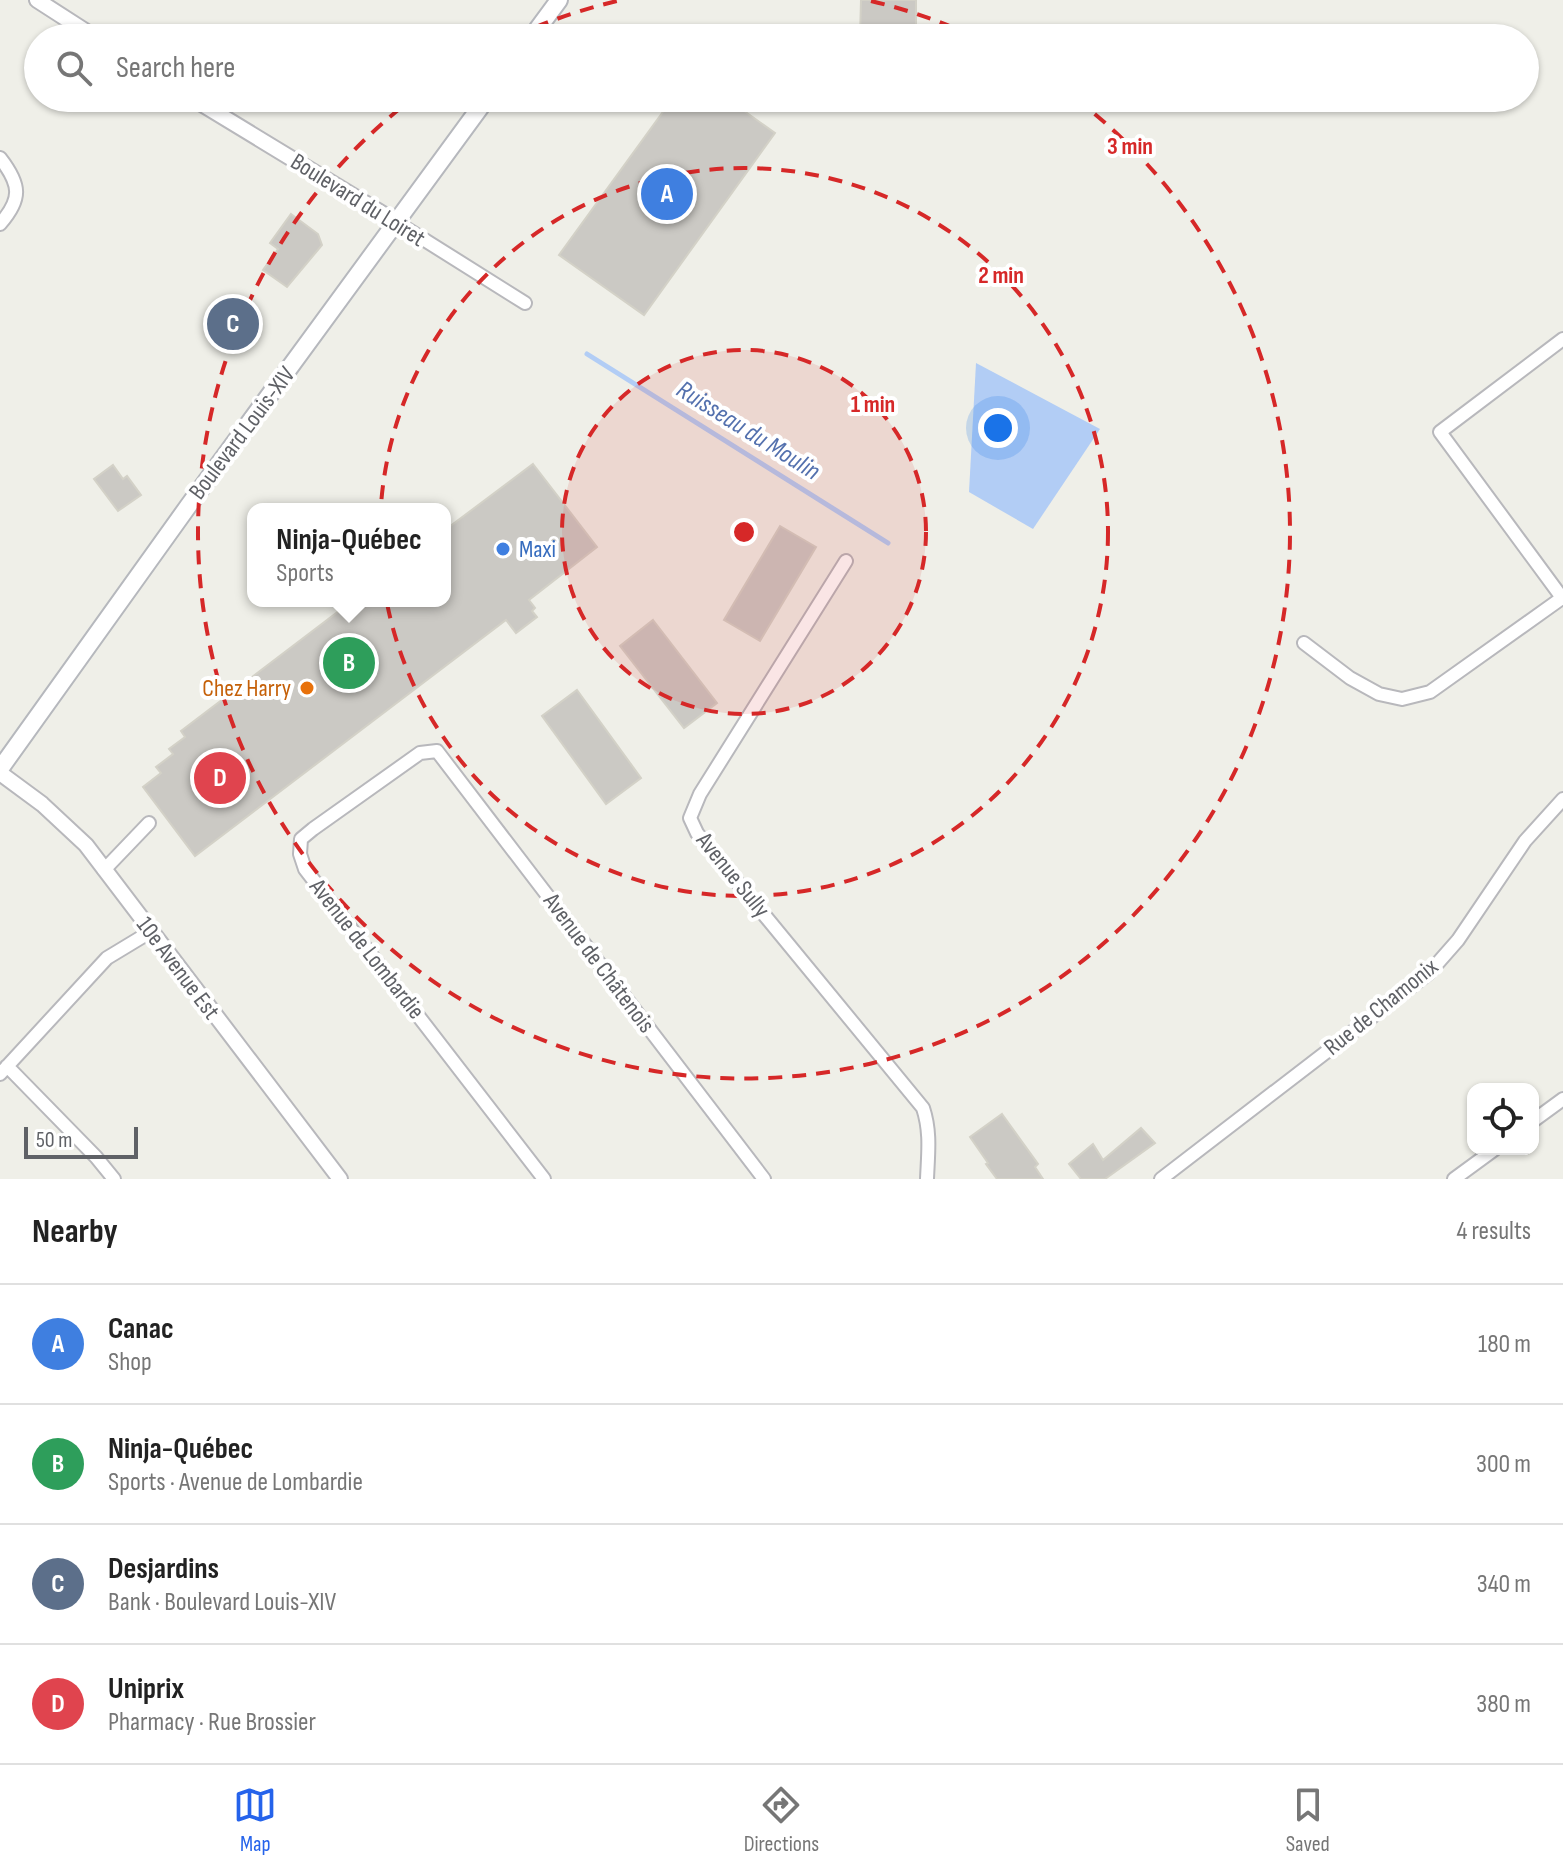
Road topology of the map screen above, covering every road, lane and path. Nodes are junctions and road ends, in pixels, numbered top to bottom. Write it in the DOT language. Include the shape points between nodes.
graph roads {
  1 [pos="37,0"];
  2 [pos="559,0"];
  3 [pos="74,24"];
  4 [pos="541,24"];
  5 [pos="215,112"];
  6 [pos="477,112"];
  7 [pos="0,158"];
  8 [pos="396,222"];
  9 [pos="0,224"];
  10 [pos="525,303"];
  11 [pos="1563,339"];
  12 [pos="846,561"];
  13 [pos="1562,599"];
  14 [pos="1304,643"];
  15 [pos="431,752"];
  16 [pos="0,771"];
  17 [pos="1563,799"];
  18 [pos="149,823"];
  19 [pos="104,870"];
  20 [pos="150,932"];
  21 [pos="4,1070"];
  22 [pos="1563,1099"];
  23 [pos="1539,1117"];
  24 [pos="1487,1155"];
  25 [pos="114,1179"];
  26 [pos="340,1179"];
  27 [pos="544,1179"];
  28 [pos="764,1179"];
  29 [pos="927,1179"];
  30 [pos="1161,1179"];
  31 [pos="1454,1179"];
  1 -- 3 [label="street"];
  2 -- 4 [label="main road"];
  5 -- 8 [label="street, Boulevard du Loiret"];
  6 -- 8 [label="main road, Boulevard Louis-XIV"];
  7 -- 9 [label="street" via="17,194 14,208"];
  8 -- 10 [label="street, Boulevard du Loiret"];
  8 -- 16 [label="main road, Boulevard Louis-XIV"];
  11 -- 13 [label="street" via="1440,432"];
  12 -- 29 [label="street, Avenue Sully" via="690,818 923,1108 929,1138"];
  13 -- 14 [label="street" via="1430,692 1402,699 1350,678"];
  15 -- 27 [label="street, Avenue de Lombardie" via="420,753 313,829 301,839 300,854 305,869"];
  15 -- 28 [label="street, Avenue de Châtenois" via="437,751"];
  16 -- 19 [label="street, 10e Avenue Est" via="86,845"];
  17 -- 30 [label="street, Rue de Chamonix" via="1525,841 1458,940 1429,973"];
  18 -- 19 [label="street"];
  19 -- 20 [label="street, 10e Avenue Est"];
  20 -- 21 [label="street" via="107,958"];
  20 -- 26 [label="street, 10e Avenue Est"];
  21 -- 25 [label="street"];
  22 -- 23 [label="street"];
  24 -- 31 [label="street"];
}
